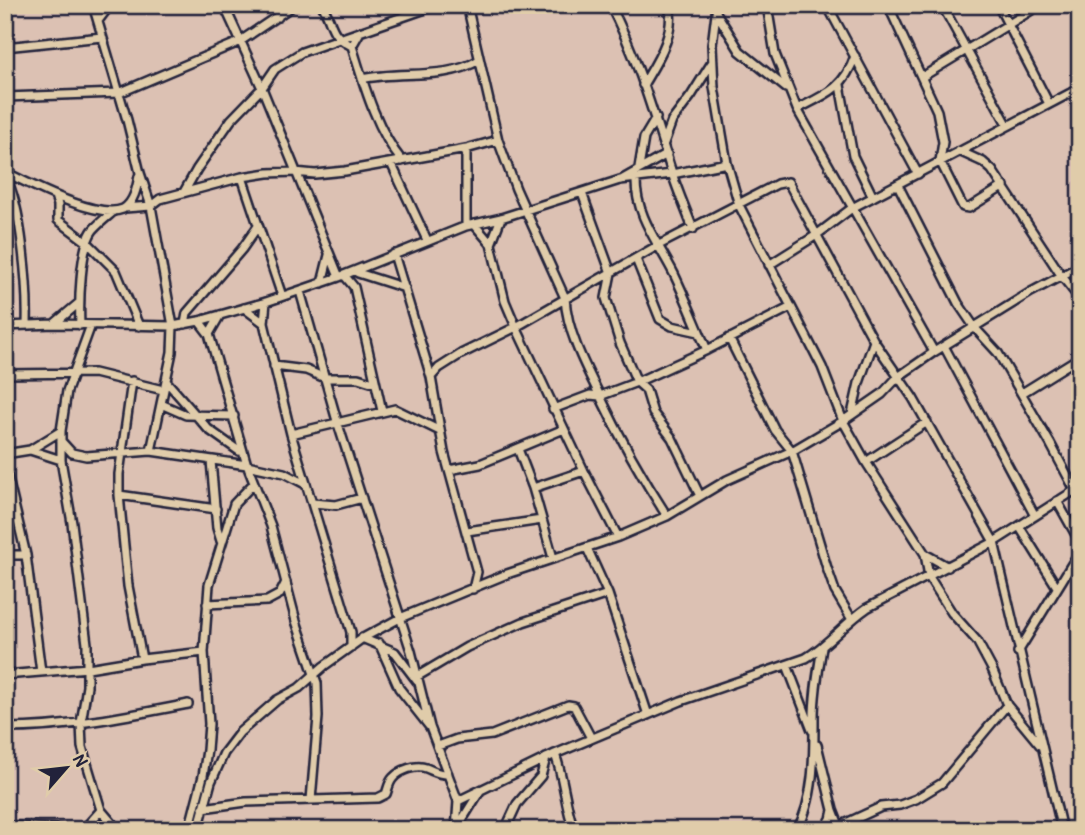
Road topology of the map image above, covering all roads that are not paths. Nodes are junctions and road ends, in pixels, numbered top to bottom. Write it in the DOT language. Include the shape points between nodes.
graph roads {
  1 [pos="93,5"];
  2 [pos="110,5"];
  3 [pos="224,5"];
  4 [pos="276,5"];
  5 [pos="293,5"];
  6 [pos="322,5"];
  7 [pos="437,5"];
  8 [pos="467,5"];
  9 [pos="610,5"];
  10 [pos="669,5"];
  11 [pos="767,5"];
  12 [pos="827,5"];
  13 [pos="888,5"];
  14 [pos="942,5"];
  15 [pos="998,5"];
  16 [pos="1040,5"];
  17 [pos="717,9"];
  18 [pos="278,17"];
  19 [pos="97,22"];
  20 [pos="1009,26"];
  21 [pos="360,32"];
  22 [pos="102,37"];
  23 [pos="339,39"];
  24 [pos="239,42"];
  25 [pos="352,46"];
  26 [pos="5,47"];
  27 [pos="967,50"];
  28 [pos="855,56"];
  29 [pos="479,60"];
  30 [pos="712,63"];
  31 [pos="922,77"];
  32 [pos="362,79"];
  33 [pos="643,85"];
  34 [pos="840,85"];
  35 [pos="262,88"];
  36 [pos="1080,88"];
  37 [pos="788,89"];
  38 [pos="119,93"];
  39 [pos="5,97"];
  40 [pos="1049,104"];
  41 [pos="797,109"];
  42 [pos="656,118"];
  43 [pos="1008,126"];
  44 [pos="498,140"];
  45 [pos="664,145"];
  46 [pos="466,149"];
  47 [pos="959,151"];
  48 [pos="667,154"];
  49 [pos="402,161"];
  50 [pos="940,161"];
  51 [pos="391,163"];
  52 [pos="727,163"];
  53 [pos="639,168"];
  54 [pos="295,172"];
  55 [pos="140,173"];
  56 [pos="315,174"];
  57 [pos="672,174"];
  58 [pos="918,174"];
  59 [pos="5,175"];
  60 [pos="242,177"];
  61 [pos="636,179"];
  62 [pos="620,180"];
  63 [pos="898,185"];
  64 [pos="300,186"];
  65 [pos="1004,186"];
  66 [pos="184,192"];
  67 [pos="582,193"];
  68 [pos="54,195"];
  69 [pos="147,195"];
  70 [pos="873,197"];
  71 [pos="160,199"];
  72 [pos="739,205"];
  73 [pos="151,206"];
  74 [pos="125,208"];
  75 [pos="852,208"];
  76 [pos="94,209"];
  77 [pos="114,211"];
  78 [pos="527,211"];
  79 [pos="501,218"];
  80 [pos="470,225"];
  81 [pos="258,226"];
  82 [pos="693,229"];
  83 [pos="92,231"];
  84 [pos="815,236"];
  85 [pos="427,240"];
  86 [pos="86,242"];
  87 [pos="491,244"];
  88 [pos="657,246"];
  89 [pos="329,254"];
  90 [pos="394,254"];
  91 [pos="636,259"];
  92 [pos="769,265"];
  93 [pos="1080,266"];
  94 [pos="359,271"];
  95 [pos="611,273"];
  96 [pos="1061,275"];
  97 [pos="342,276"];
  98 [pos="322,283"];
  99 [pos="354,287"];
  100 [pos="405,288"];
  101 [pos="300,291"];
  102 [pos="282,296"];
  103 [pos="565,298"];
  104 [pos="1080,299"];
  105 [pos="266,302"];
  106 [pos="79,303"];
  107 [pos="791,307"];
  108 [pos="244,308"];
  109 [pos="220,316"];
  110 [pos="199,321"];
  111 [pos="264,323"];
  112 [pos="27,324"];
  113 [pos="54,324"];
  114 [pos="185,324"];
  115 [pos="80,325"];
  116 [pos="5,326"];
  117 [pos="91,326"];
  118 [pos="139,326"];
  119 [pos="173,326"];
  120 [pos="516,327"];
  121 [pos="975,328"];
  122 [pos="699,332"];
  123 [pos="209,334"];
  124 [pos="729,338"];
  125 [pos="873,341"];
  126 [pos="944,346"];
  127 [pos="707,350"];
  128 [pos="934,352"];
  129 [pos="1080,356"];
  130 [pos="427,365"];
  131 [pos="274,366"];
  132 [pos="439,368"];
  133 [pos="73,372"];
  134 [pos="5,374"];
  135 [pos="431,377"];
  136 [pos="898,377"];
  137 [pos="325,378"];
  138 [pos="166,381"];
  139 [pos="132,382"];
  140 [pos="637,382"];
  141 [pos="374,383"];
  142 [pos="163,390"];
  143 [pos="1022,393"];
  144 [pos="600,396"];
  145 [pos="160,404"];
  146 [pos="553,408"];
  147 [pos="382,411"];
  148 [pos="852,414"];
  149 [pos="195,415"];
  150 [pos="234,416"];
  151 [pos="337,421"];
  152 [pos="843,421"];
  153 [pos="927,422"];
  154 [pos="564,429"];
  155 [pos="61,431"];
  156 [pos="440,431"];
  157 [pos="291,434"];
  158 [pos="61,441"];
  159 [pos="518,449"];
  160 [pos="30,450"];
  161 [pos="241,450"];
  162 [pos="151,451"];
  163 [pos="792,451"];
  164 [pos="72,453"];
  165 [pos="123,453"];
  166 [pos="5,454"];
  167 [pos="61,459"];
  168 [pos="211,461"];
  169 [pos="228,462"];
  170 [pos="866,462"];
  171 [pos="247,465"];
  172 [pos="5,466"];
  173 [pos="449,470"];
  174 [pos="583,471"];
  175 [pos="254,482"];
  176 [pos="305,485"];
  177 [pos="533,488"];
  178 [pos="1077,488"];
  179 [pos="119,495"];
  180 [pos="700,496"];
  181 [pos="362,498"];
  182 [pos="1057,501"];
  183 [pos="312,503"];
  184 [pos="216,509"];
  185 [pos="667,516"];
  186 [pos="1035,516"];
  187 [pos="542,520"];
  188 [pos="1019,526"];
  189 [pos="467,531"];
  190 [pos="618,537"];
  191 [pos="221,542"];
  192 [pos="994,542"];
  193 [pos="1080,542"];
  194 [pos="587,548"];
  195 [pos="1080,551"];
  196 [pos="925,554"];
  197 [pos="5,555"];
  198 [pos="26,555"];
  199 [pos="553,558"];
  200 [pos="948,568"];
  201 [pos="477,572"];
  202 [pos="929,578"];
  203 [pos="286,582"];
  204 [pos="487,583"];
  205 [pos="1057,587"];
  206 [pos="473,589"];
  207 [pos="608,594"];
  208 [pos="207,604"];
  209 [pos="400,618"];
  210 [pos="851,618"];
  211 [pos="351,632"];
  212 [pos="363,638"];
  213 [pos="379,643"];
  214 [pos="351,647"];
  215 [pos="822,648"];
  216 [pos="204,652"];
  217 [pos="1018,652"];
  218 [pos="142,659"];
  219 [pos="310,660"];
  220 [pos="788,665"];
  221 [pos="324,666"];
  222 [pos="88,668"];
  223 [pos="41,672"];
  224 [pos="314,674"];
  225 [pos="5,675"];
  226 [pos="419,680"];
  227 [pos="188,704"];
  228 [pos="1007,705"];
  229 [pos="84,712"];
  230 [pos="648,715"];
  231 [pos="93,722"];
  232 [pos="81,723"];
  233 [pos="430,727"];
  234 [pos="5,728"];
  235 [pos="591,738"];
  236 [pos="815,738"];
  237 [pos="438,746"];
  238 [pos="1042,748"];
  239 [pos="555,754"];
  240 [pos="546,758"];
  241 [pos="448,775"];
  242 [pos="480,790"];
  243 [pos="311,800"];
  244 [pos="458,801"];
  245 [pos="203,808"];
  246 [pos="101,810"];
  247 [pos="833,810"];
  248 [pos="5,828"];
  249 [pos="85,828"];
  250 [pos="840,828"];
  251 [pos="95,830"];
  252 [pos="118,830"];
  253 [pos="189,830"];
  254 [pos="198,830"];
  255 [pos="505,830"];
  256 [pos="574,830"];
  257 [pos="797,830"];
  258 [pos="824,830"];
  259 [pos="1062,830"];
  1 -- 19 [label="street"];
  2 -- 19 [label="street"];
  3 -- 24 [label="street"];
  4 -- 18 [label="street"];
  5 -- 18 [label="street"];
  6 -- 23 [label="street"];
  7 -- 21 [label="street"];
  8 -- 29 [label="street"];
  9 -- 33 [label="street"];
  10 -- 33 [label="street" via="668,38"];
  11 -- 37 [label="street" via="775,54"];
  12 -- 28 [label="street"];
  13 -- 31 [label="street"];
  14 -- 27 [label="street"];
  15 -- 20 [label="street"];
  16 -- 20 [label="street"];
  17 -- 30 [label="street"];
  17 -- 37 [label="street" via="740,51"];
  18 -- 24 [label="street"];
  19 -- 22 [label="street"];
  20 -- 27 [label="street"];
  20 -- 40 [label="street"];
  21 -- 23 [label="street"];
  21 -- 25 [label="street"];
  22 -- 26 [label="street"];
  22 -- 38 [label="street"];
  23 -- 25 [label="street"];
  23 -- 35 [label="street" via="284,62"];
  24 -- 35 [label="street"];
  24 -- 38 [label="street"];
  25 -- 32 [label="street"];
  27 -- 31 [label="street"];
  27 -- 43 [label="street"];
  28 -- 34 [label="street"];
  28 -- 58 [label="street"];
  29 -- 32 [label="street" via="445,72"];
  29 -- 44 [label="street"];
  30 -- 45 [label="street" via="672,121"];
  30 -- 52 [label="street"];
  31 -- 50 [label="street" via="941,125"];
  32 -- 49 [label="street"];
  33 -- 42 [label="street"];
  34 -- 41 [label="street"];
  34 -- 70 [label="street" via="853,156"];
  35 -- 54 [label="street"];
  35 -- 66 [label="street" via="220,136"];
  36 -- 40 [label="street"];
  37 -- 41 [label="street"];
  38 -- 39 [label="street"];
  38 -- 55 [label="street"];
  40 -- 43 [label="street"];
  41 -- 75 [label="street"];
  42 -- 45 [label="street"];
  42 -- 53 [label="street" via="644,138"];
  43 -- 47 [label="street"];
  44 -- 46 [label="street"];
  44 -- 78 [label="street"];
  45 -- 48 [label="street"];
  46 -- 49 [label="street"];
  46 -- 80 [label="street"];
  47 -- 50 [label="street"];
  47 -- 65 [label="street" via="983,162"];
  48 -- 53 [label="street"];
  48 -- 57 [label="street"];
  49 -- 51 [label="street"];
  50 -- 58 [label="street"];
  50 -- 65 [label="street" via="965,208"];
  51 -- 56 [label="street"];
  51 -- 85 [label="street"];
  52 -- 57 [label="street"];
  52 -- 72 [label="street"];
  53 -- 62 [label="street"];
  54 -- 56 [label="street"];
  54 -- 60 [label="street"];
  54 -- 64 [label="street"];
  55 -- 69 [label="street"];
  55 -- 74 [label="street"];
  56 -- 64 [label="street"];
  57 -- 61 [label="street"];
  57 -- 82 [label="street"];
  58 -- 63 [label="street"];
  59 -- 68 [label="street"];
  59 -- 112 [label="street" via="19,228"];
  60 -- 66 [label="street"];
  60 -- 81 [label="street"];
  61 -- 62 [label="street"];
  61 -- 88 [label="street" via="642,211"];
  62 -- 67 [label="street"];
  63 -- 70 [label="street"];
  63 -- 121 [label="street"];
  64 -- 89 [label="street"];
  65 -- 96 [label="street"];
  66 -- 71 [label="street"];
  67 -- 78 [label="street"];
  67 -- 95 [label="street"];
  68 -- 76 [label="street"];
  68 -- 86 [label="street" via="58,220"];
  69 -- 71 [label="street"];
  69 -- 73 [label="street"];
  70 -- 75 [label="street"];
  71 -- 73 [label="street"];
  72 -- 82 [label="street"];
  72 -- 84 [label="street" via="788,182"];
  72 -- 92 [label="street"];
  73 -- 74 [label="street"];
  73 -- 119 [label="street"];
  74 -- 77 [label="street"];
  75 -- 84 [label="street"];
  75 -- 128 [label="street"];
  76 -- 77 [label="street"];
  76 -- 83 [label="street"];
  77 -- 83 [label="street"];
  78 -- 79 [label="street"];
  78 -- 103 [label="street"];
  79 -- 80 [label="street"];
  79 -- 87 [label="street"];
  80 -- 85 [label="street"];
  80 -- 87 [label="street"];
  81 -- 102 [label="street"];
  81 -- 114 [label="street" via="187,313"];
  82 -- 88 [label="street"];
  83 -- 86 [label="street"];
  84 -- 92 [label="street"];
  84 -- 125 [label="street"];
  85 -- 90 [label="street"];
  86 -- 106 [label="street"];
  86 -- 118 [label="street" via="116,271"];
  87 -- 120 [label="street"];
  88 -- 91 [label="street"];
  88 -- 122 [label="street"];
  89 -- 97 [label="street"];
  89 -- 98 [label="street"];
  90 -- 94 [label="street"];
  90 -- 100 [label="street"];
  91 -- 95 [label="street"];
  91 -- 122 [label="street" via="660,319"];
  92 -- 107 [label="street"];
  93 -- 96 [label="street"];
  94 -- 97 [label="street"];
  94 -- 99 [label="street"];
  94 -- 100 [label="street"];
  95 -- 103 [label="street"];
  95 -- 140 [label="street" via="607,298"];
  96 -- 104 [label="street"];
  96 -- 121 [label="street"];
  97 -- 98 [label="street"];
  97 -- 99 [label="street"];
  98 -- 101 [label="street"];
  99 -- 141 [label="street"];
  100 -- 130 [label="street"];
  101 -- 102 [label="street"];
  101 -- 137 [label="street"];
  102 -- 105 [label="street"];
  103 -- 120 [label="street"];
  103 -- 144 [label="street" via="582,359"];
  105 -- 108 [label="street"];
  105 -- 111 [label="street"];
  106 -- 113 [label="street"];
  106 -- 115 [label="street"];
  107 -- 124 [label="street"];
  107 -- 152 [label="street"];
  108 -- 109 [label="street"];
  108 -- 111 [label="street"];
  109 -- 110 [label="street"];
  109 -- 123 [label="street"];
  110 -- 114 [label="street"];
  110 -- 123 [label="street"];
  111 -- 131 [label="street"];
  112 -- 113 [label="street"];
  112 -- 116 [label="street"];
  113 -- 115 [label="street"];
  114 -- 119 [label="street"];
  115 -- 117 [label="street"];
  117 -- 118 [label="street"];
  117 -- 133 [label="street"];
  118 -- 119 [label="street"];
  119 -- 138 [label="street"];
  120 -- 132 [label="street"];
  120 -- 146 [label="street"];
  121 -- 126 [label="street"];
  121 -- 143 [label="street" via="998,353"];
  122 -- 127 [label="street"];
  123 -- 150 [label="street"];
  124 -- 127 [label="street"];
  124 -- 163 [label="street" via="775,430"];
  125 -- 136 [label="street"];
  125 -- 148 [label="street"];
  126 -- 128 [label="street"];
  126 -- 186 [label="street"];
  127 -- 140 [label="street"];
  128 -- 136 [label="street"];
  129 -- 143 [label="street"];
  130 -- 132 [label="street"];
  130 -- 135 [label="street"];
  131 -- 137 [label="street"];
  131 -- 157 [label="street"];
  132 -- 135 [label="street"];
  133 -- 134 [label="street"];
  133 -- 139 [label="street"];
  133 -- 155 [label="street"];
  135 -- 156 [label="street"];
  136 -- 148 [label="street"];
  136 -- 153 [label="street"];
  137 -- 141 [label="street"];
  137 -- 151 [label="street"];
  138 -- 142 [label="street"];
  138 -- 149 [label="street"];
  139 -- 142 [label="street"];
  139 -- 165 [label="street"];
  140 -- 144 [label="street"];
  140 -- 180 [label="street" via="646,390 653,413 672,438"];
  141 -- 147 [label="street"];
  142 -- 145 [label="street"];
  143 -- 178 [label="street"];
  144 -- 146 [label="street"];
  144 -- 185 [label="street" via="625,448"];
  145 -- 149 [label="street" via="180,414"];
  145 -- 162 [label="street"];
  146 -- 154 [label="street"];
  147 -- 151 [label="street"];
  147 -- 156 [label="street" via="400,409"];
  148 -- 152 [label="street"];
  149 -- 150 [label="street"];
  149 -- 161 [label="street"];
  150 -- 161 [label="street"];
  151 -- 157 [label="street"];
  151 -- 181 [label="street"];
  152 -- 163 [label="street"];
  152 -- 170 [label="street"];
  153 -- 170 [label="street"];
  153 -- 192 [label="street"];
  154 -- 159 [label="street"];
  154 -- 174 [label="street"];
  155 -- 158 [label="street"];
  155 -- 160 [label="street"];
  156 -- 173 [label="street"];
  157 -- 176 [label="street"];
  158 -- 164 [label="street"];
  158 -- 167 [label="street"];
  159 -- 173 [label="street" via="481,464"];
  159 -- 177 [label="street"];
  160 -- 166 [label="street"];
  160 -- 167 [label="street"];
  161 -- 169 [label="street"];
  161 -- 171 [label="street"];
  162 -- 165 [label="street"];
  162 -- 168 [label="street"];
  163 -- 180 [label="street"];
  163 -- 210 [label="street" via="835,591"];
  164 -- 165 [label="street"];
  164 -- 167 [label="street"];
  165 -- 179 [label="street"];
  167 -- 222 [label="street"];
  168 -- 169 [label="street"];
  168 -- 184 [label="street"];
  169 -- 171 [label="street"];
  170 -- 196 [label="street"];
  171 -- 175 [label="street"];
  171 -- 176 [label="street" via="284,473"];
  172 -- 198 [label="street"];
  173 -- 189 [label="street"];
  174 -- 177 [label="street"];
  174 -- 190 [label="street"];
  175 -- 191 [label="street" via="234,504"];
  175 -- 203 [label="street"];
  176 -- 183 [label="street"];
  177 -- 187 [label="street"];
  178 -- 182 [label="street"];
  179 -- 184 [label="street"];
  179 -- 218 [label="street" via="128,586"];
  180 -- 185 [label="street"];
  181 -- 183 [label="street" via="336,505"];
  181 -- 209 [label="street"];
  182 -- 186 [label="street"];
  182 -- 193 [label="street"];
  183 -- 211 [label="street"];
  184 -- 191 [label="street"];
  185 -- 190 [label="street"];
  186 -- 188 [label="street"];
  187 -- 189 [label="street"];
  187 -- 199 [label="street"];
  188 -- 192 [label="street"];
  188 -- 205 [label="street"];
  189 -- 201 [label="street"];
  190 -- 194 [label="street"];
  191 -- 208 [label="street"];
  192 -- 200 [label="street"];
  192 -- 217 [label="street"];
  194 -- 199 [label="street"];
  194 -- 207 [label="street"];
  195 -- 205 [label="street"];
  196 -- 200 [label="street"];
  196 -- 202 [label="street"];
  197 -- 198 [label="street"];
  198 -- 223 [label="street"];
  199 -- 204 [label="street"];
  200 -- 202 [label="street"];
  201 -- 204 [label="street"];
  201 -- 206 [label="street"];
  202 -- 210 [label="street"];
  202 -- 228 [label="street" via="977,641"];
  203 -- 208 [label="street" via="281,594 267,601"];
  203 -- 219 [label="street"];
  204 -- 206 [label="street"];
  205 -- 217 [label="street"];
  206 -- 209 [label="street"];
  207 -- 226 [label="street" via="523,621 467,647"];
  207 -- 230 [label="street"];
  208 -- 216 [label="street"];
  209 -- 212 [label="street"];
  209 -- 226 [label="street"];
  210 -- 215 [label="street"];
  211 -- 212 [label="street"];
  211 -- 214 [label="street"];
  212 -- 213 [label="street"];
  212 -- 214 [label="street"];
  213 -- 226 [label="street" via="401,657"];
  213 -- 233 [label="street" via="399,688"];
  214 -- 221 [label="street"];
  215 -- 220 [label="street"];
  215 -- 236 [label="street"];
  216 -- 218 [label="street"];
  216 -- 253 [label="street" via="209,724"];
  217 -- 238 [label="street"];
  218 -- 222 [label="street"];
  219 -- 221 [label="street"];
  219 -- 224 [label="street"];
  220 -- 230 [label="street"];
  220 -- 236 [label="street"];
  221 -- 224 [label="street"];
  222 -- 223 [label="street"];
  222 -- 229 [label="street"];
  223 -- 225 [label="street"];
  224 -- 243 [label="street" via="318,717"];
  224 -- 245 [label="street" via="240,732 224,753"];
  226 -- 233 [label="street"];
  227 -- 231 [label="street"];
  228 -- 238 [label="street"];
  228 -- 250 [label="street" via="929,793 881,807"];
  229 -- 231 [label="street"];
  229 -- 232 [label="street"];
  230 -- 235 [label="street"];
  231 -- 232 [label="street"];
  232 -- 234 [label="street"];
  232 -- 246 [label="street" via="82,747"];
  233 -- 237 [label="street"];
  235 -- 237 [label="street" via="578,710 568,705 492,735"];
  235 -- 239 [label="street"];
  236 -- 247 [label="street"];
  236 -- 257 [label="street" via="807,800"];
  237 -- 241 [label="street"];
  238 -- 259 [label="street"];
  239 -- 240 [label="street"];
  239 -- 256 [label="street"];
  240 -- 242 [label="street"];
  240 -- 255 [label="street" via="541,776 517,804"];
  241 -- 243 [label="street" via="419,766 396,775 382,797"];
  241 -- 244 [label="street"];
  242 -- 244 [label="street"];
  242 -- 244 [label="street" via="456,830"];
  243 -- 245 [label="street"];
  245 -- 254 [label="street"];
  246 -- 249 [label="street"];
  246 -- 252 [label="street"];
  247 -- 250 [label="street"];
  247 -- 258 [label="street"];
  248 -- 249 [label="street"];
  249 -- 251 [label="street"];
}
